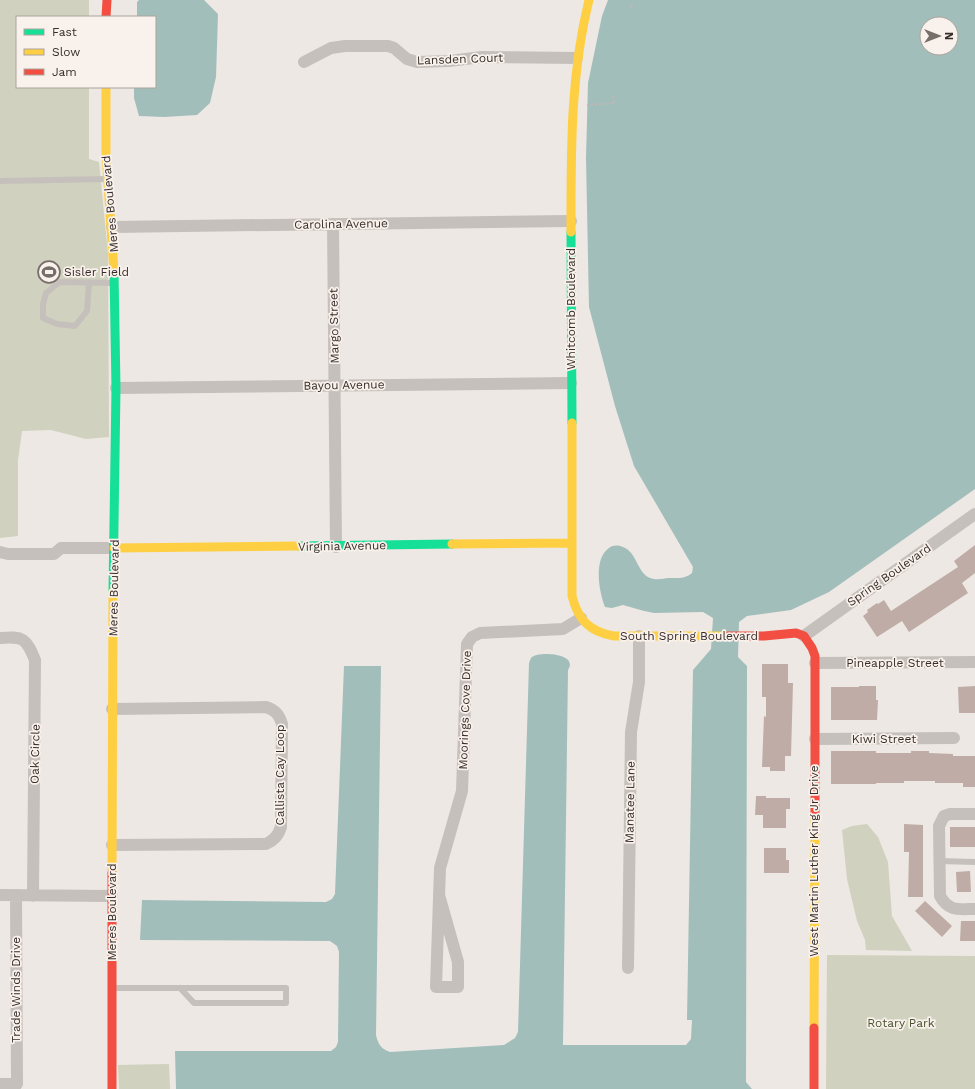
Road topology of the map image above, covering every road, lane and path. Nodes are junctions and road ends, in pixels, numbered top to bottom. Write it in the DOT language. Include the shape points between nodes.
graph roads {
  1 [pos="106,0"];
  2 [pos="589,0"];
  3 [pos="633,0"];
  4 [pos="631,8"];
  5 [pos="106,16"];
  6 [pos="577,58"];
  7 [pos="304,62"];
  8 [pos="106,88"];
  9 [pos="613,95"];
  10 [pos="586,105"];
  11 [pos="107,179"];
  12 [pos="0,181"];
  13 [pos="571,221"];
  14 [pos="333,224"];
  15 [pos="112,227"];
  16 [pos="90,283"];
  17 [pos="115,283"];
  18 [pos="571,383"];
  19 [pos="335,385"];
  20 [pos="116,388"];
  21 [pos="975,514"];
  22 [pos="571,543"];
  23 [pos="336,547"];
  24 [pos="114,548"];
  25 [pos="0,552"];
  26 [pos="581,618"];
  27 [pos="639,636"];
  28 [pos="804,636"];
  29 [pos="0,638"];
  30 [pos="975,662"];
  31 [pos="815,663"];
  32 [pos="112,709"];
  33 [pos="954,738"];
  34 [pos="815,740"];
  35 [pos="975,814"];
  36 [pos="112,845"];
  37 [pos="939,861"];
  38 [pos="975,862"];
  39 [pos="0,895"];
  40 [pos="16,896"];
  41 [pos="33,896"];
  42 [pos="112,896"];
  43 [pos="439,896"];
  44 [pos="975,909"];
  45 [pos="628,968"];
  46 [pos="111,988"];
  47 [pos="180,988"];
  48 [pos="0,1084"];
  49 [pos="18,1086"];
  50 [pos="112,1089"];
  51 [pos="814,1089"];
  1 -- 5 [label="street"];
  2 -- 6 [label="street, Whitcomb Boulevard"];
  3 -- 4 [label="path"];
  6 -- 7 [label="street, Lansden Court" via="482,56 417,62 406,59 388,46 345,46 331,48"];
  6 -- 13 [label="street, Whitcomb Boulevard" via="572,124"];
  8 -- 11 [label="street, Meres Boulevard"];
  9 -- 10 [label="path" via="614,103"];
  11 -- 12 [label="lane"];
  11 -- 15 [label="street, Meres Boulevard"];
  13 -- 14 [label="street, Carolina Avenue"];
  13 -- 18 [label="street, Whitcomb Boulevard"];
  14 -- 15 [label="street, Carolina Avenue"];
  14 -- 19 [label="street, Margo Street"];
  15 -- 17 [label="street, Meres Boulevard"];
  16 -- 16 [label="lane" via="60,282 46,293 43,318 58,324 75,326 87,312"];
  16 -- 17 [label="lane"];
  17 -- 20 [label="street, Meres Boulevard"];
  18 -- 19 [label="street, Bayou Avenue"];
  18 -- 22 [label="street, Whitcomb Boulevard"];
  19 -- 20 [label="street, Bayou Avenue"];
  19 -- 23 [label="street, Margo Street"];
  20 -- 24 [label="street, Meres Boulevard"];
  21 -- 28 [label="street, Spring Boulevard"];
  22 -- 23 [label="street, Virginia Avenue"];
  22 -- 26 [label="street, Whitcomb Boulevard" via="571,590 573,602"];
  23 -- 24 [label="street, Virginia Avenue"];
  24 -- 25 [label="street" via="61,548 54,554"];
  24 -- 32 [label="street, Meres Boulevard"];
  26 -- 27 [label="street, South Spring Boulevard" via="590,628 604,635"];
  26 -- 43 [label="street, Moorings Cove Drive" via="562,629 480,633 472,637 467,644 462,791 440,868"];
  27 -- 28 [label="street, South Spring Boulevard" via="771,636 790,633"];
  27 -- 45 [label="street, Manatee Lane" via="639,682 631,732"];
  28 -- 31 [label="street, West Martin Luther King Jr Drive" via="814,651"];
  29 -- 41 [label="street, Oak Circle" via="16,636 23,639 35,660"];
  30 -- 31 [label="street, Pineapple Street"];
  31 -- 34 [label="street, West Martin Luther King Jr Drive"];
  32 -- 36 [label="street, Meres Boulevard"];
  32 -- 36 [label="street, Callista Cay Loop" via="266,707 277,713 282,724 281,828 273,841 266,844"];
  33 -- 34 [label="street, Kiwi Street"];
  34 -- 51 [label="street, West Martin Luther King Jr Drive"];
  35 -- 37 [label="street" via="944,816 939,826"];
  36 -- 42 [label="street, Meres Boulevard"];
  37 -- 38 [label="lane"];
  37 -- 44 [label="street" via="940,893 943,901 955,909"];
  39 -- 40 [label="street"];
  40 -- 41 [label="street"];
  40 -- 49 [label="street, Trade Winds Drive"];
  41 -- 42 [label="street"];
  42 -- 46 [label="street, Meres Boulevard"];
  43 -- 43 [label="street, Moorings Cove Drive" via="458,962 458,987 436,987"];
  46 -- 47 [label="lane"];
  46 -- 50 [label="street, Meres Boulevard"];
  47 -- 47 [label="lane" via="286,988 286,1003 194,1003"];
  48 -- 49 [label="street"];
}
